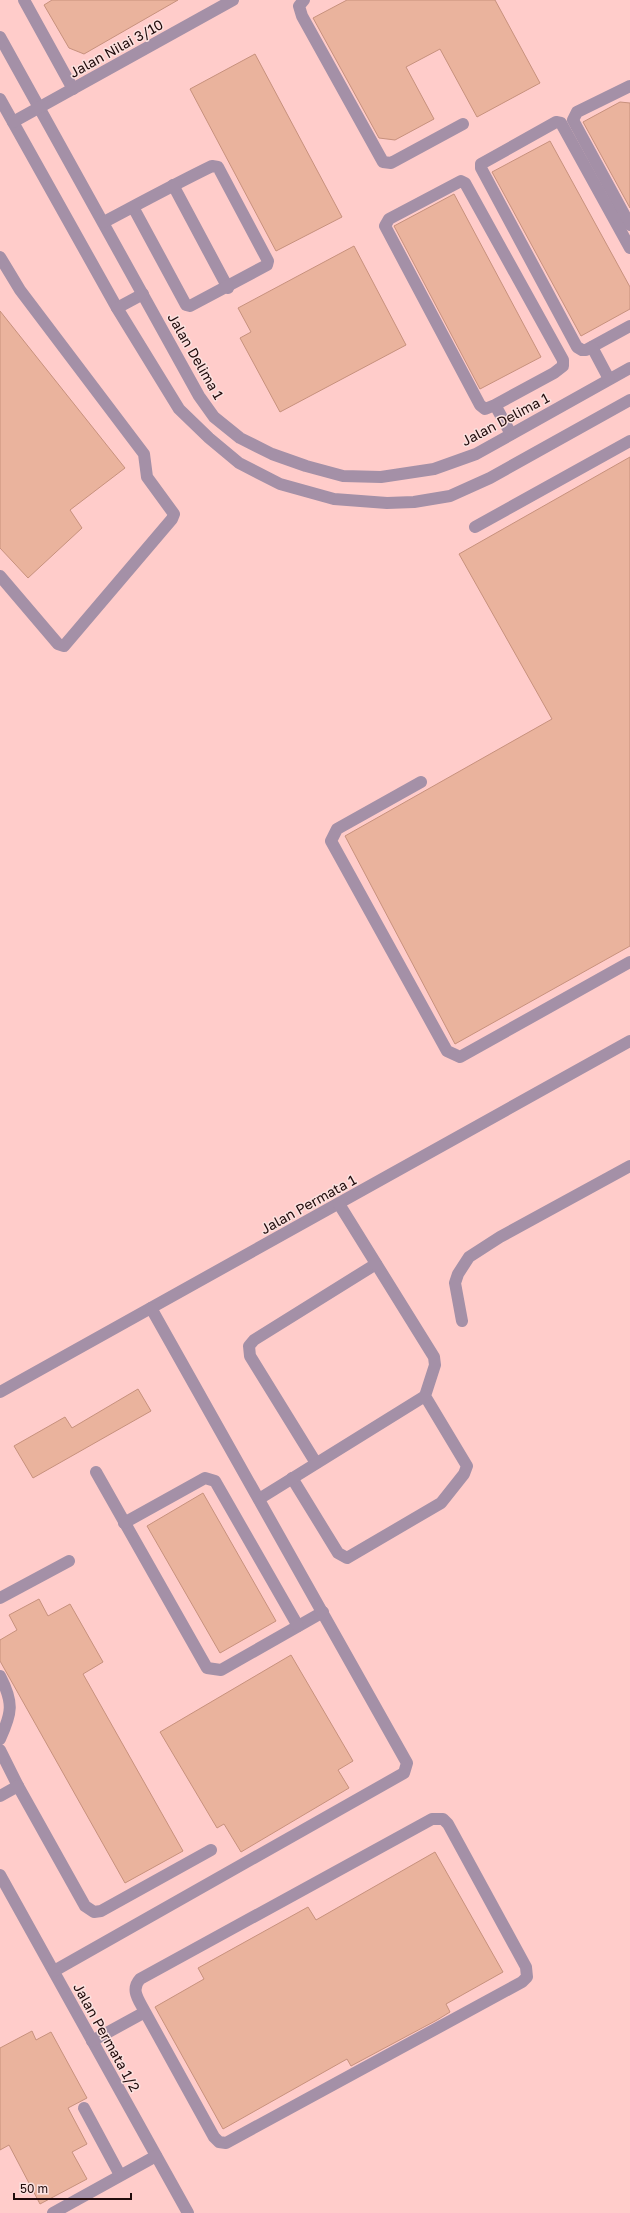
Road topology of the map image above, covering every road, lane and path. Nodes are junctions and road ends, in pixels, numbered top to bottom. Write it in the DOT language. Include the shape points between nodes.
graph roads {
  1 [pos="24,0"];
  2 [pos="233,0"];
  3 [pos="304,0"];
  4 [pos="0,37"];
  5 [pos="630,86"];
  6 [pos="73,89"];
  7 [pos="0,98"];
  8 [pos="39,108"];
  9 [pos="13,122"];
  10 [pos="463,124"];
  11 [pos="174,185"];
  12 [pos="133,206"];
  13 [pos="104,222"];
  14 [pos="630,225"];
  15 [pos="630,248"];
  16 [pos="0,257"];
  17 [pos="228,288"];
  18 [pos="143,294"];
  19 [pos="117,308"];
  20 [pos="630,326"];
  21 [pos="592,347"];
  22 [pos="630,368"];
  23 [pos="609,379"];
  24 [pos="630,400"];
  25 [pos="495,405"];
  26 [pos="512,434"];
  27 [pos="630,441"];
  28 [pos="475,527"];
  29 [pos="0,576"];
  30 [pos="421,782"];
  31 [pos="630,962"];
  32 [pos="630,1042"];
  33 [pos="630,1166"];
  34 [pos="338,1204"];
  35 [pos="376,1264"];
  36 [pos="151,1308"];
  37 [pos="462,1321"];
  38 [pos="0,1392"];
  39 [pos="425,1396"];
  40 [pos="316,1463"];
  41 [pos="96,1472"];
  42 [pos="292,1478"];
  43 [pos="259,1498"];
  44 [pos="124,1523"];
  45 [pos="69,1561"];
  46 [pos="0,1598"];
  47 [pos="323,1612"];
  48 [pos="298,1626"];
  49 [pos="0,1676"];
  50 [pos="0,1739"];
  51 [pos="0,1750"];
  52 [pos="18,1786"];
  53 [pos="0,1796"];
  54 [pos="211,1850"];
  55 [pos="0,1875"];
  56 [pos="54,1972"];
  57 [pos="145,2012"];
  58 [pos="92,2041"];
  59 [pos="84,2108"];
  60 [pos="156,2156"];
  61 [pos="120,2175"];
  62 [pos="53,2213"];
  63 [pos="188,2213"];
  1 -- 6 [label="street"];
  2 -- 6 [label="street, Jalan Nilai 3/10"];
  3 -- 10 [label="street" via="299,6 302,16 383,162 391,163"];
  4 -- 8 [label="street, Jalan Delima 1"];
  5 -- 14 [label="street" via="577,112 573,120"];
  6 -- 8 [label="street, Jalan Nilai 3/10"];
  7 -- 9 [label="street"];
  8 -- 9 [label="street, Jalan Nilai 3/10"];
  8 -- 13 [label="street, Jalan Delima 1"];
  9 -- 19 [label="street"];
  11 -- 12 [label="street"];
  11 -- 17 [label="street"];
  11 -- 17 [label="street" via="212,166 218,167 268,261 264,269"];
  12 -- 13 [label="street"];
  12 -- 17 [label="street" via="186,305 194,306"];
  13 -- 18 [label="street, Jalan Delima 1"];
  15 -- 21 [label="street" via="560,123 556,122 481,164 577,347 582,350"];
  16 -- 29 [label="street" via="20,290 144,454 147,478 174,514 172,520 64,646 58,644"];
  18 -- 19 [label="street"];
  18 -- 26 [label="street, Jalan Delima 1" via="199,396 214,417 240,438 272,454 343,476 381,477 434,469 476,454"];
  19 -- 24 [label="street" via="179,409 209,438 239,463 280,484 334,499 387,503 450,496 490,478"];
  20 -- 21 [label="street"];
  21 -- 23 [label="street"];
  22 -- 23 [label="street, Jalan Delima 1"];
  23 -- 26 [label="street, Jalan Delima 1"];
  25 -- 25 [label="street" via="554,373 563,366 563,360 465,183 461,181 389,219 385,226 480,405 485,409"];
  25 -- 26 [label="street"];
  27 -- 28 [label="street"];
  30 -- 31 [label="street" via="337,829 331,841 447,1051 460,1057"];
  32 -- 34 [label="street, Jalan Permata 1"];
  33 -- 37 [label="street" via="500,1237 469,1257 455,1283"];
  34 -- 35 [label="street"];
  34 -- 36 [label="street, Jalan Permata 1"];
  35 -- 39 [label="street" via="434,1357 435,1365"];
  35 -- 40 [label="street" via="254,1340 249,1346 250,1356"];
  36 -- 38 [label="street, Jalan Permata 1"];
  36 -- 43 [label="street"];
  39 -- 40 [label="street"];
  39 -- 42 [label="street" via="467,1466 464,1474 441,1503 347,1558 338,1553"];
  40 -- 42 [label="street"];
  41 -- 44 [label="street"];
  42 -- 43 [label="street"];
  43 -- 47 [label="street"];
  44 -- 48 [label="street" via="207,1668 221,1670"];
  44 -- 48 [label="street" via="205,1478 215,1481"];
  45 -- 46 [label="street"];
  47 -- 48 [label="street"];
  47 -- 56 [label="street" via="407,1763 404,1773"];
  49 -- 50 [label="street" via="11,1704 10,1718"];
  51 -- 52 [label="street"];
  52 -- 53 [label="street"];
  52 -- 54 [label="street" via="85,1906 94,1912 101,1911"];
  55 -- 56 [label="street, Jalan Permata 1/2"];
  56 -- 58 [label="street, Jalan Permata 1/2"];
  57 -- 57 [label="street" via="134,1991 135,1984 140,1979 432,1819 443,1819 448,1824 526,1966 526,1977 522,1982 226,2143 219,2142 214,2137"];
  57 -- 58 [label="street"];
  58 -- 60 [label="street, Jalan Permata 1/2"];
  59 -- 61 [label="street"];
  60 -- 61 [label="street"];
  60 -- 63 [label="street, Jalan Permata 1/2"];
  61 -- 62 [label="street"];
}
